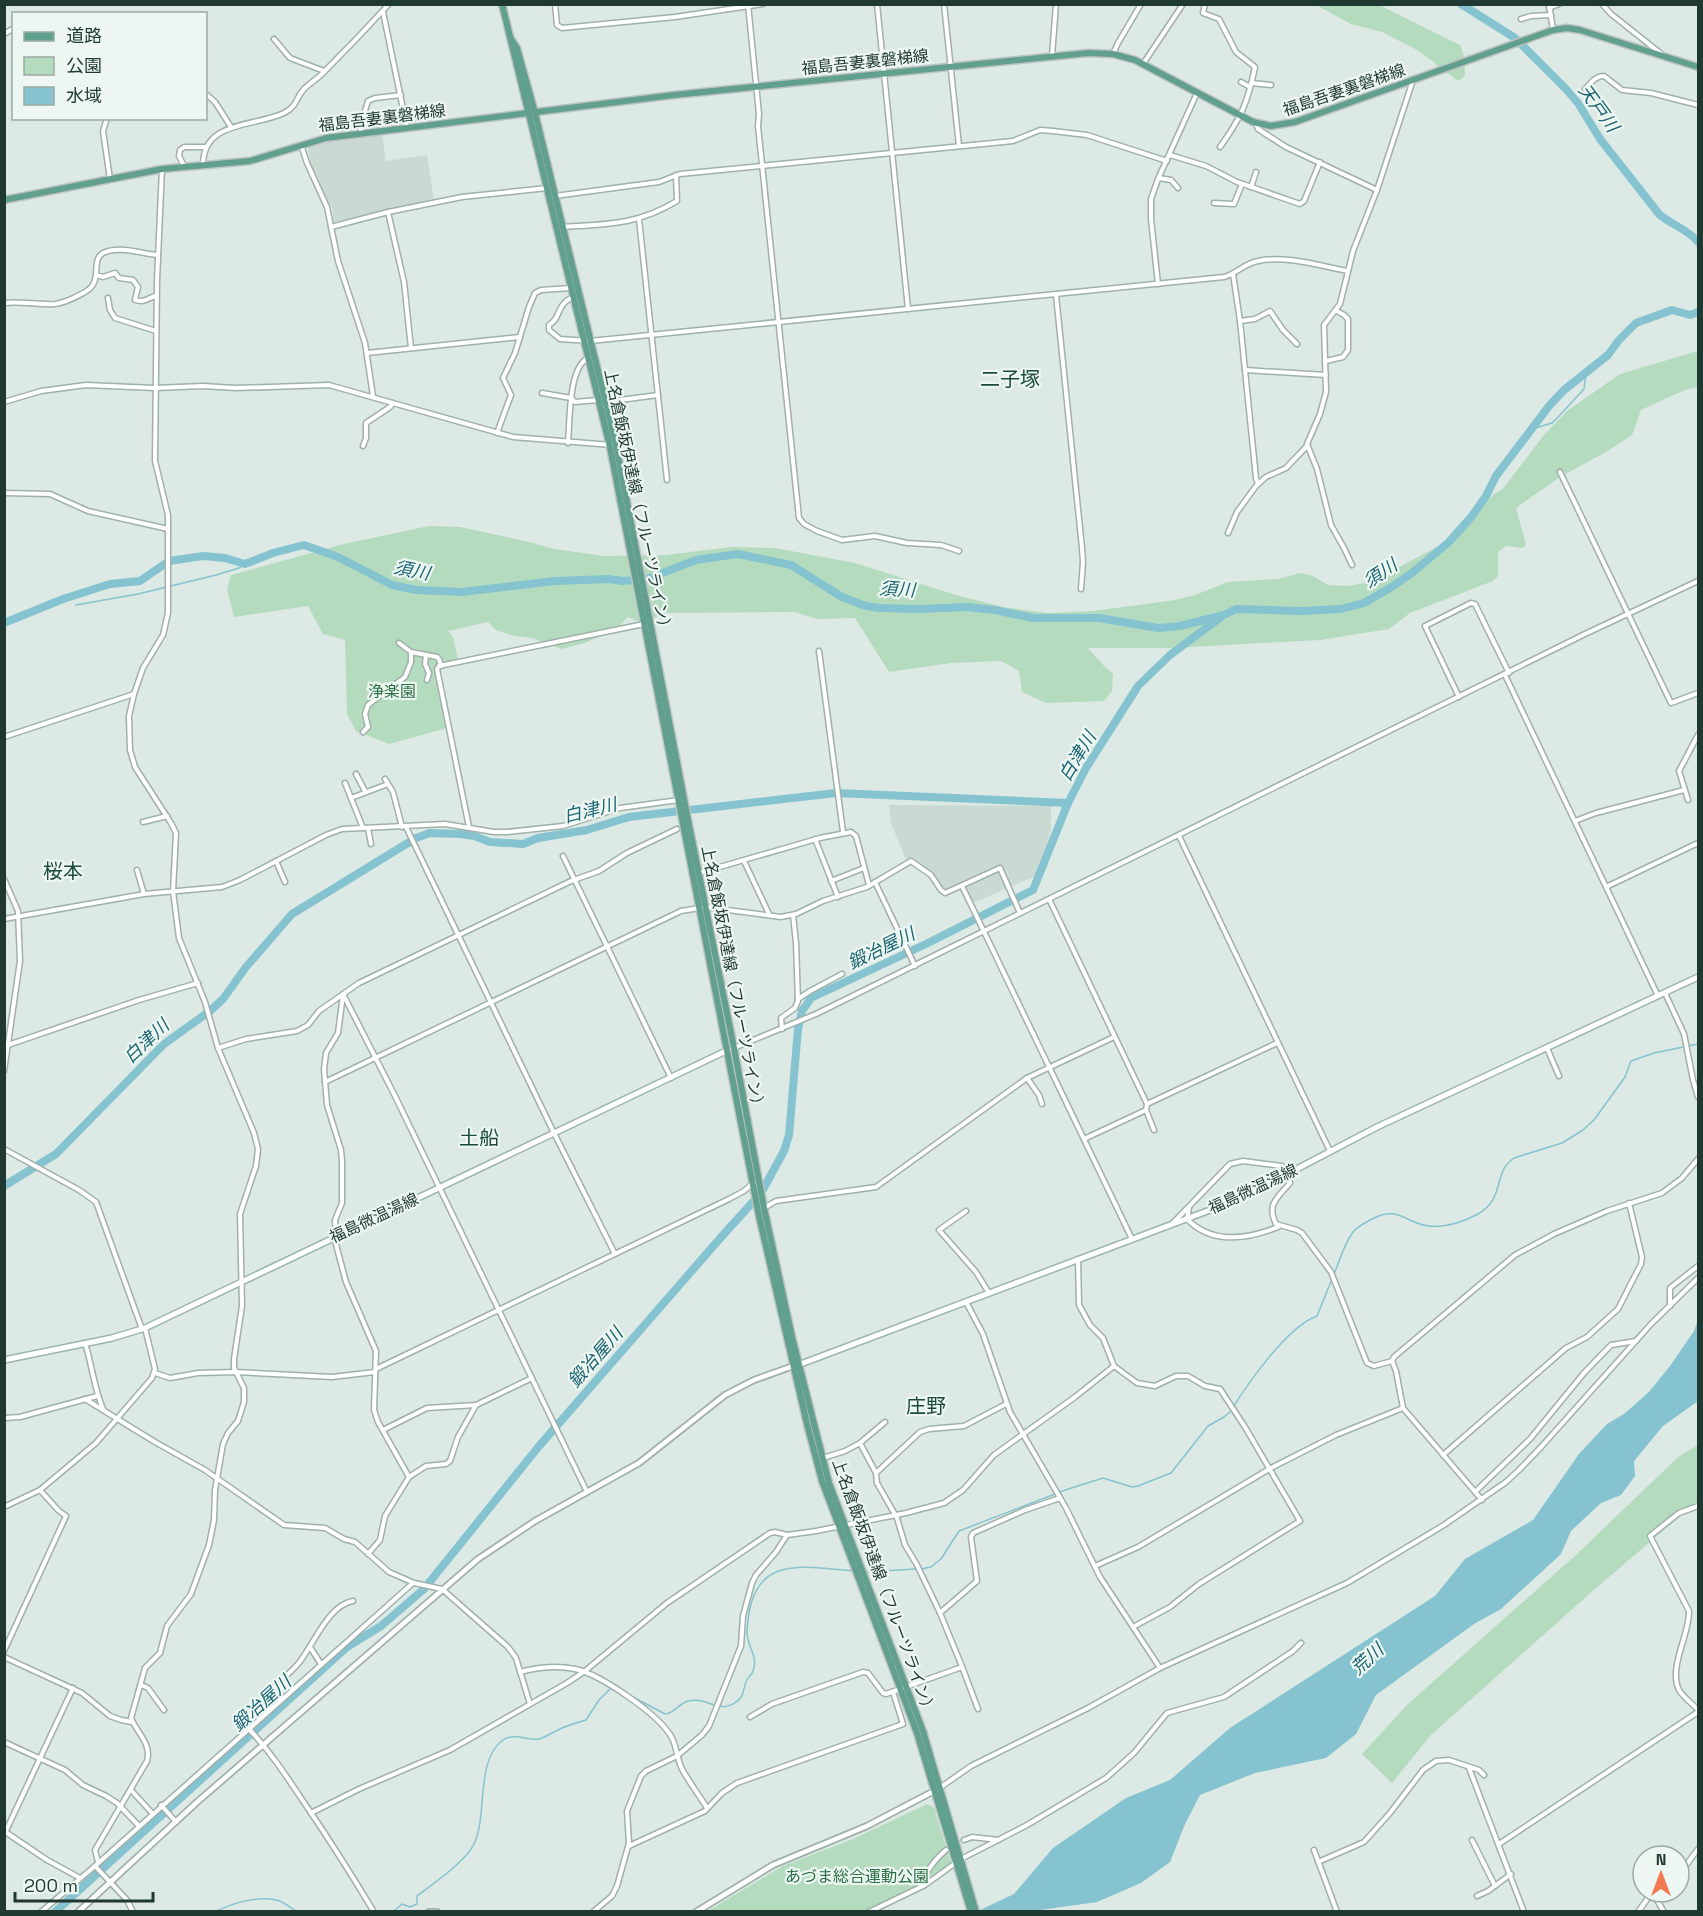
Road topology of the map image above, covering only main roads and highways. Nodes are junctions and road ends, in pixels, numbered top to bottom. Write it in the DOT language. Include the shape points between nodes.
graph roads {
  1 [pos="501,4"];
  2 [pos="1698,67"];
  3 [pos="531,114"];
  4 [pos="4,200"];
  5 [pos="587,341"];
  6 [pos="602,401"];
  7 [pos="641,596"];
  8 [pos="681,801"];
  9 [pos="683,827"];
  10 [pos="702,907"];
  11 [pos="1698,977"];
  12 [pos="731,1049"];
  13 [pos="4,1360"];
  14 [pos="796,1365"];
  15 [pos="842,1525"];
  16 [pos="903,1688"];
  17 [pos="938,1789"];
  18 [pos="959,1863"];
  19 [pos="971,1911"];
  20 [pos="976,1911"];
  1 -- 3 [label="main road, 上名倉飯坂伊達線（フルーツライン）" via="511,39 518,48"];
  2 -- 3 [label="main road, 福島吾妻裏磐梯線" via="1567,28 1534,35 1282,126 1256,123 1240,116 1143,64 1113,54 1088,53"];
  3 -- 4 [label="main road, 福島吾妻裏磐梯線" via="326,138 250,161 162,169"];
  3 -- 5 [label="main road, 上名倉飯坂伊達線（フルーツライン）"];
  3 -- 5 [label="main road, 上名倉飯坂伊達線（フルーツライン）" via="563,228"];
  5 -- 6 [label="main road, 上名倉飯坂伊達線（フルーツライン）"];
  5 -- 6 [label="main road, 上名倉飯坂伊達線（フルーツライン）" via="588,358"];
  6 -- 7 [label="main road, 上名倉飯坂伊達線（フルーツライン）"];
  7 -- 8 [label="main road, 上名倉飯坂伊達線（フルーツライン）"];
  7 -- 8 [label="main road, 上名倉飯坂伊達線（フルーツライン）"];
  8 -- 9 [label="main road, 上名倉飯坂伊達線（フルーツライン）"];
  9 -- 10 [label="main road, 上名倉飯坂伊達線（フルーツライン）"];
  9 -- 10 [label="main road, 上名倉飯坂伊達線（フルーツライン）" via="699,874"];
  10 -- 12 [label="main road, 上名倉飯坂伊達線（フルーツライン）"];
  11 -- 14 [label="main road, 福島微温湯線" via="1330,1151 1249,1194"];
  12 -- 13 [label="main road, 福島微温湯線" via="144,1329"];
  12 -- 14 [label="main road, 上名倉飯坂伊達線（フルーツライン）"];
  14 -- 15 [label="main road, 上名倉飯坂伊達線（フルーツライン）"];
  14 -- 15 [label="main road, 上名倉飯坂伊達線（フルーツライン）" via="822,1481"];
  15 -- 16 [label="main road, 上名倉飯坂伊達線（フルーツライン）"];
  16 -- 17 [label="main road, 上名倉飯坂伊達線（フルーツライン）"];
  16 -- 17 [label="main road, 上名倉飯坂伊達線（フルーツライン）"];
  17 -- 18 [label="main road, 上名倉飯坂伊達線（フルーツライン）"];
  18 -- 19 [label="main road, 上名倉飯坂伊達線（フルーツライン）"];
  18 -- 20 [label="main road, 上名倉飯坂伊達線（フルーツライン）"];
}
